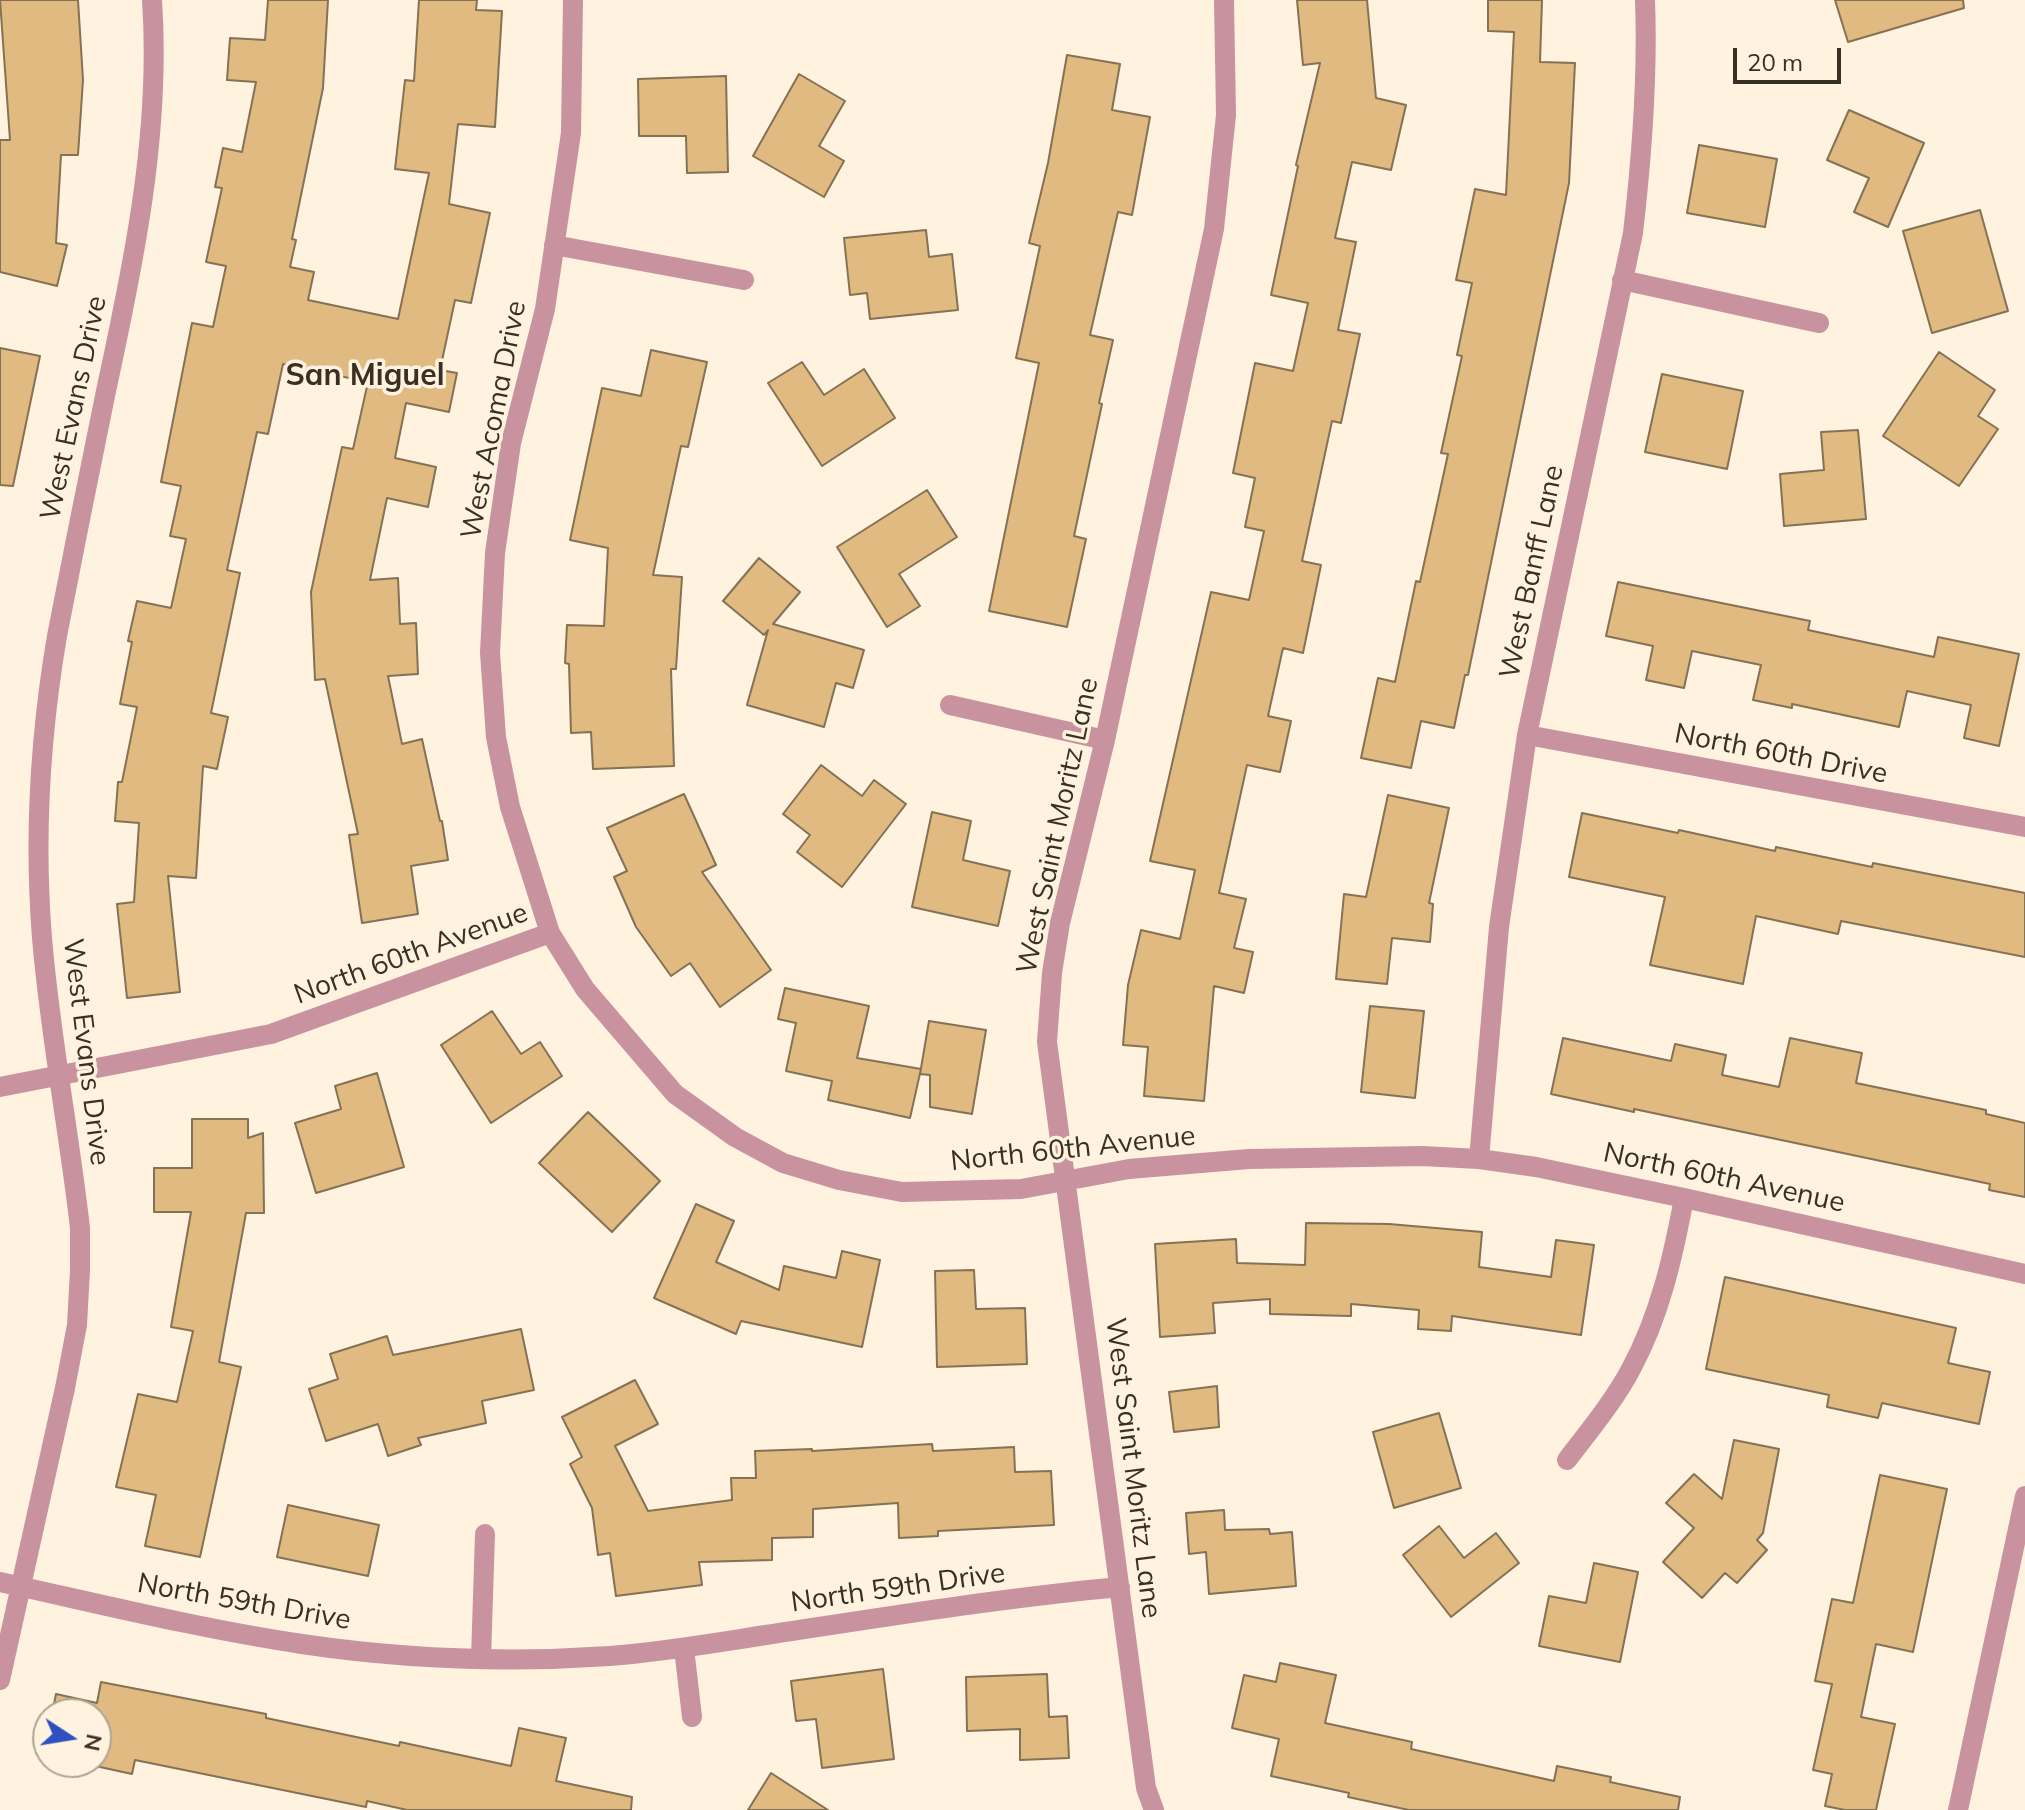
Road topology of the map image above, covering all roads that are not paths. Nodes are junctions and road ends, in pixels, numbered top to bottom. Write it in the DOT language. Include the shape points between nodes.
graph roads {
  1 [pos="152,0"];
  2 [pos="573,0"];
  3 [pos="1224,0"];
  4 [pos="1645,0"];
  5 [pos="554,245"];
  6 [pos="744,280"];
  7 [pos="1622,280"];
  8 [pos="1819,323"];
  9 [pos="950,705"];
  10 [pos="1527,735"];
  11 [pos="1105,740"];
  12 [pos="2025,827"];
  13 [pos="550,933"];
  14 [pos="61,1076"];
  15 [pos="0,1087"];
  16 [pos="1479,1159"];
  17 [pos="1066,1180"];
  18 [pos="1684,1198"];
  19 [pos="2025,1274"];
  20 [pos="1567,1460"];
  21 [pos="2025,1496"];
  22 [pos="485,1534"];
  23 [pos="10,1584"];
  24 [pos="1120,1587"];
  25 [pos="684,1648"];
  26 [pos="481,1658"];
  27 [pos="0,1680"];
  28 [pos="692,1717"];
  29 [pos="1154,1810"];
  30 [pos="1958,1810"];
  1 -- 14 [label="street, West Evans Drive" via="153,100 143,199 57,636 40,766 42,937"];
  2 -- 5 [label="street, West Acoma Drive" via="571,133"];
  3 -- 11 [label="street, West Saint Moritz Lane" via="1226,115 1214,229"];
  4 -- 7 [label="street, West Banff Lane" via="1642,150"];
  5 -- 6 [label="street"];
  5 -- 13 [label="street, West Acoma Drive" via="545,309 511,443 495,553 490,653 496,737 510,807"];
  7 -- 8 [label="street"];
  7 -- 10 [label="street, West Banff Lane"];
  9 -- 11 [label="street"];
  10 -- 12 [label="street, North 60th Drive"];
  10 -- 16 [label="street, West Banff Lane" via="1499,927"];
  11 -- 17 [label="street, West Saint Moritz Lane" via="1052,973 1047,1042"];
  13 -- 14 [label="street, North 60th Avenue" via="271,1034"];
  13 -- 17 [label="street, North 60th Avenue" via="585,989 675,1094 783,1163 902,1192 1021,1189"];
  14 -- 15 [label="street, North 60th Avenue"];
  14 -- 23 [label="street, West Evans Drive" via="80,1228 77,1325"];
  16 -- 17 [label="street, North 60th Avenue" via="1249,1159"];
  16 -- 18 [label="street, North 60th Avenue"];
  17 -- 24 [label="street, West Saint Moritz Lane"];
  18 -- 19 [label="street, North 60th Avenue"];
  18 -- 20 [label="street" via="1653,1321 1631,1370"];
  21 -- 30 [label="street"];
  22 -- 26 [label="street"];
  23 -- 26 [label="street, North 59th Drive" via="300,1644 413,1657"];
  23 -- 27 [label="street, West Evans Drive"];
  24 -- 25 [label="street, North 59th Drive"];
  24 -- 29 [label="street, West Saint Moritz Lane" via="1146,1788"];
  25 -- 26 [label="street, North 59th Drive" via="611,1656"];
  25 -- 28 [label="street"];
}
